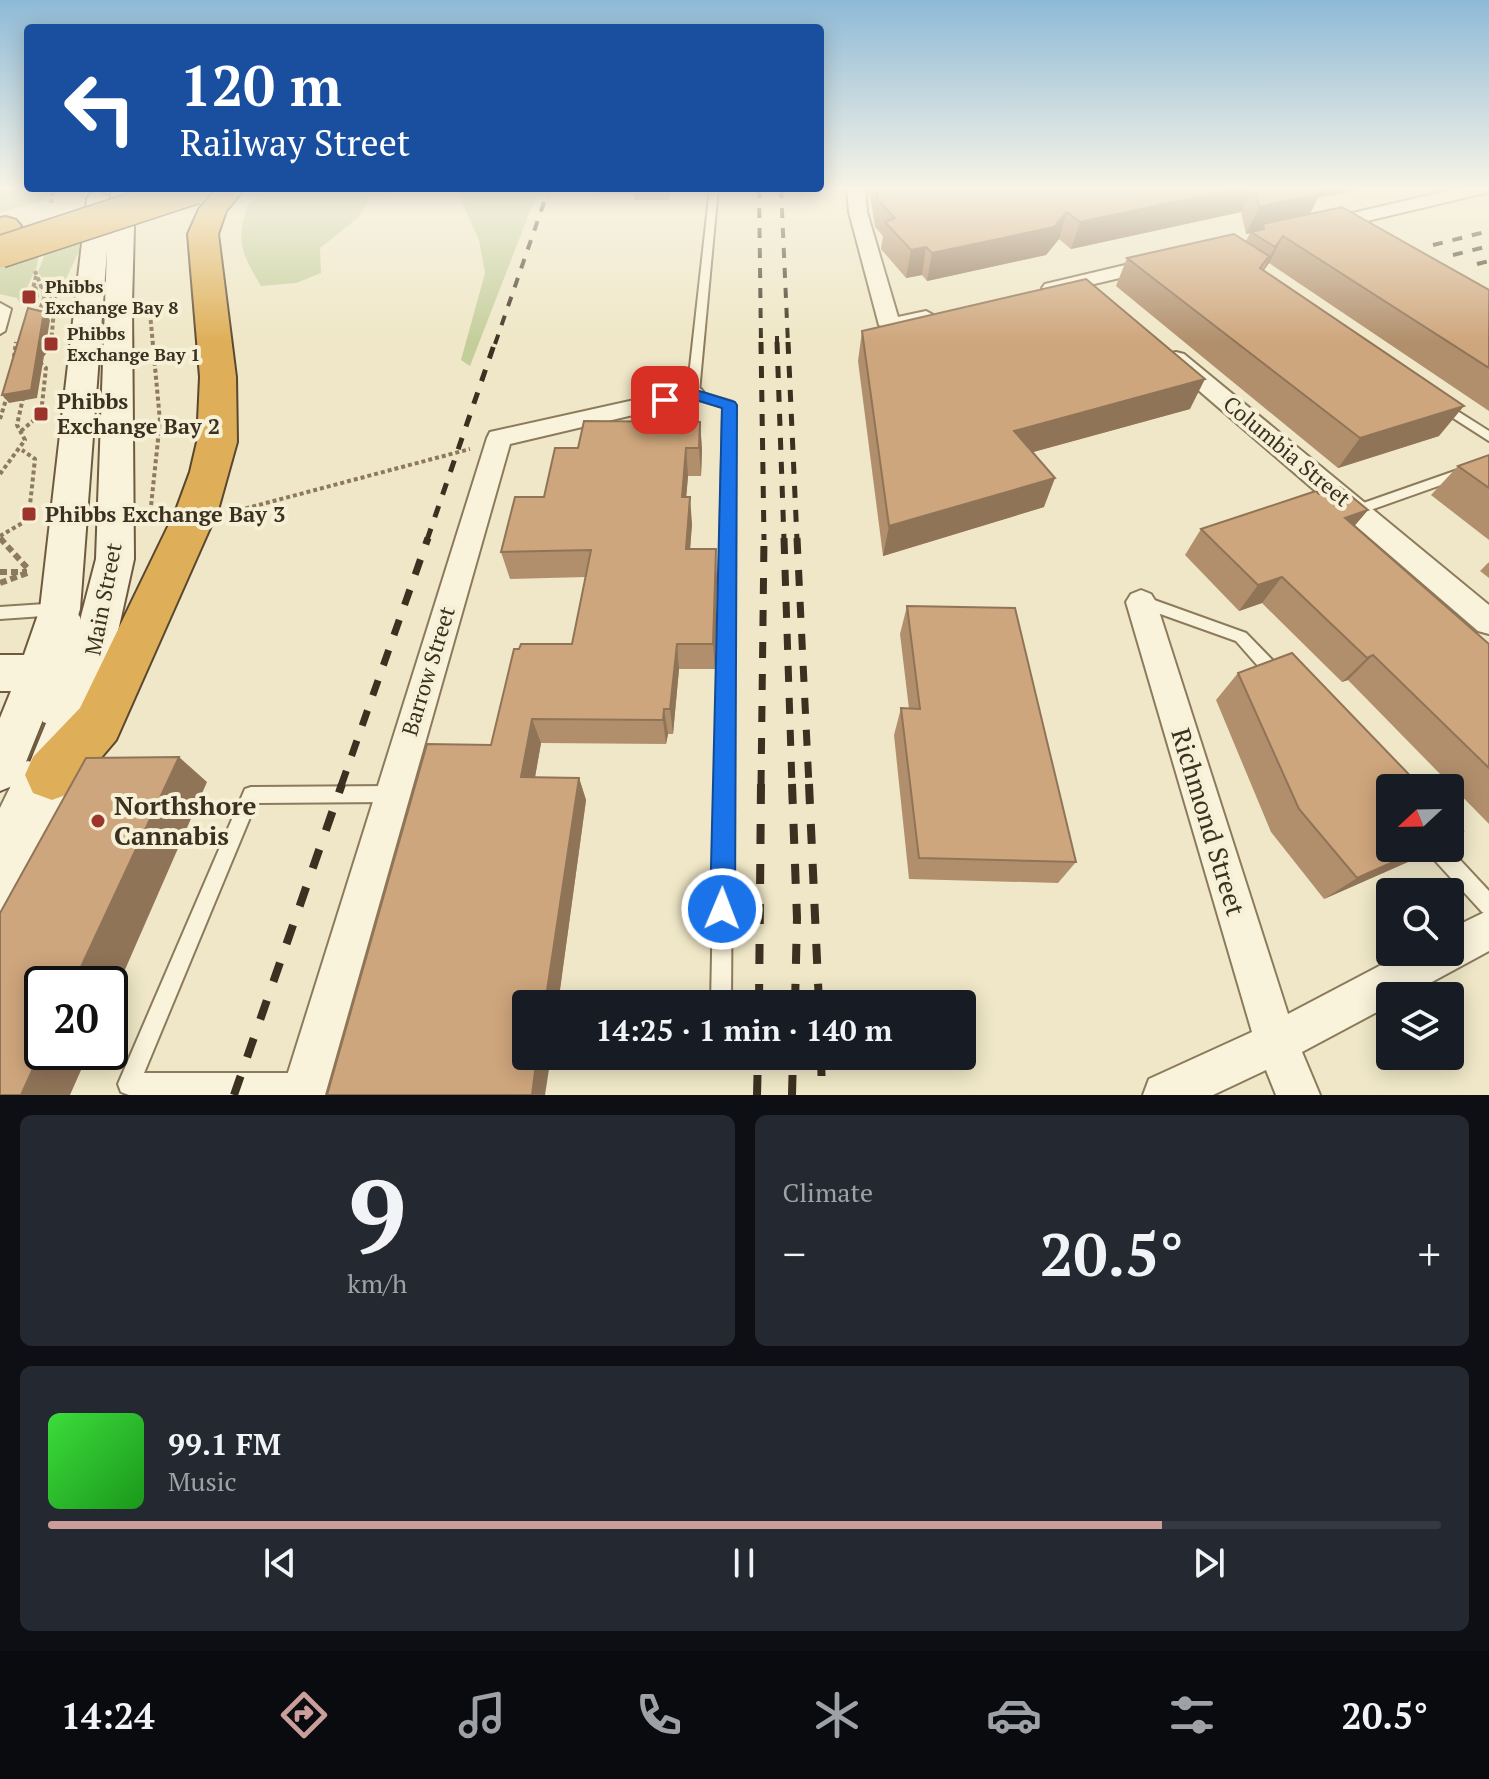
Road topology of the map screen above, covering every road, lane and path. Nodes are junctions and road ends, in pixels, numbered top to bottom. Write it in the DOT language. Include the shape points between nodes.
graph roads {
  1 [pos="95,239"];
  2 [pos="121,239"];
  3 [pos="204,239"];
  4 [pos="709,239"];
  5 [pos="866,239"];
  6 [pos="1185,257"];
  7 [pos="40,263"];
  8 [pos="36,275"];
  9 [pos="1083,281"];
  10 [pos="43,287"];
  11 [pos="1039,291"];
  12 [pos="47,294"];
  13 [pos="149,298"];
  14 [pos="1107,301"];
  15 [pos="0,306"];
  16 [pos="25,311"];
  17 [pos="949,312"];
  18 [pos="36,320"];
  19 [pos="0,331"];
  20 [pos="17,339"];
  21 [pos="1155,341"];
  22 [pos="13,353"];
  23 [pos="2,354"];
  24 [pos="21,355"];
  25 [pos="30,359"];
  26 [pos="37,363"];
  27 [pos="13,375"];
  28 [pos="9,390"];
  29 [pos="25,390"];
  30 [pos="693,394"];
  31 [pos="1437,401"];
  32 [pos="0,419"];
  33 [pos="21,431"];
  34 [pos="1489,437"];
  35 [pos="499,438"];
  36 [pos="22,450"];
  37 [pos="1489,463"];
  38 [pos="1,464"];
  39 [pos="14,464"];
  40 [pos="0,474"];
  41 [pos="1357,510"];
  42 [pos="219,515"];
  43 [pos="151,517"];
  44 [pos="0,537"];
  45 [pos="0,572"];
  46 [pos="33,572"];
  47 [pos="0,583"];
  48 [pos="1141,602"];
  49 [pos="60,609"];
  50 [pos="0,613"];
  51 [pos="1489,622"];
  52 [pos="53,656"];
  53 [pos="1294,695"];
  54 [pos="32,759"];
  55 [pos="391,794"];
  56 [pos="0,827"];
  57 [pos="1449,862"];
  58 [pos="0,896"];
  59 [pos="1489,905"];
  60 [pos="1489,930"];
  61 [pos="1464,943"];
  62 [pos="1420,966"];
  63 [pos="721,990"];
  64 [pos="1276,1043"];
  65 [pos="126,1089"];
  66 [pos="304,1090"];
  67 [pos="1165,1095"];
  68 [pos="1298,1095"];
  1 -- 49 [label="main road, Main Street"];
  2 -- 52 [label="main road, Main Street" via="115,559"];
  3 -- 54 [label="highway" via="218,377 217,442 210,472 98,724"];
  4 -- 30 [label="lane"];
  5 -- 17 [label="street" via="890,325"];
  6 -- 9 [label="street"];
  7 -- 8 [label="path"];
  8 -- 10 [label="path"];
  8 -- 10 [label="path" via="33,289"];
  9 -- 11 [label="street"];
  9 -- 14 [label="street"];
  10 -- 12 [label="path"];
  12 -- 16 [label="path" via="29,297"];
  12 -- 18 [label="path"];
  12 -- 26 [label="path" via="55,298 51,344"];
  13 -- 43 [label="path" via="160,421"];
  15 -- 19 [label="lane" via="6,309"];
  20 -- 22 [label="path"];
  21 -- 41 [label="street, Columbia Street"];
  22 -- 23 [label="path"];
  22 -- 24 [label="path"];
  22 -- 27 [label="path"];
  25 -- 26 [label="path"];
  26 -- 33 [label="path" via="46,368 41,414"];
  28 -- 32 [label="path"];
  29 -- 33 [label="path" via="17,419"];
  30 -- 35 [label="street"];
  30 -- 63 [label="lane" via="729,405"];
  31 -- 34 [label="lane"];
  33 -- 36 [label="path"];
  35 -- 42 [label="path"];
  35 -- 55 [label="street, Barrow Street"];
  36 -- 38 [label="path"];
  36 -- 44 [label="path" via="32,460 29,514"];
  37 -- 41 [label="lane"];
  38 -- 39 [label="path"];
  38 -- 40 [label="path"];
  41 -- 51 [label="street, Columbia Street"];
  44 -- 46 [label="path"];
  45 -- 46 [label="path"];
  46 -- 47 [label="path"];
  48 -- 53 [label="lane" via="1241,637"];
  48 -- 64 [label="street, Richmond Street"];
  49 -- 50 [label="lane"];
  49 -- 52 [label="main road, Main Street"];
  52 -- 54 [label="main road, Main Street"];
  52 -- 54 [label="main road, Main Street" via="88,672"];
  54 -- 56 [label="lane"];
  54 -- 58 [label="main road, Main Street"];
  55 -- 65 [label="lane" via="251,795"];
  55 -- 66 [label="street, Barrow Street"];
  57 -- 59 [label="lane"];
  60 -- 61 [label="street"];
  62 -- 64 [label="street"];
  64 -- 67 [label="street"];
  64 -- 68 [label="street, Richmond Street"];
  65 -- 66 [label="lane"];
}
